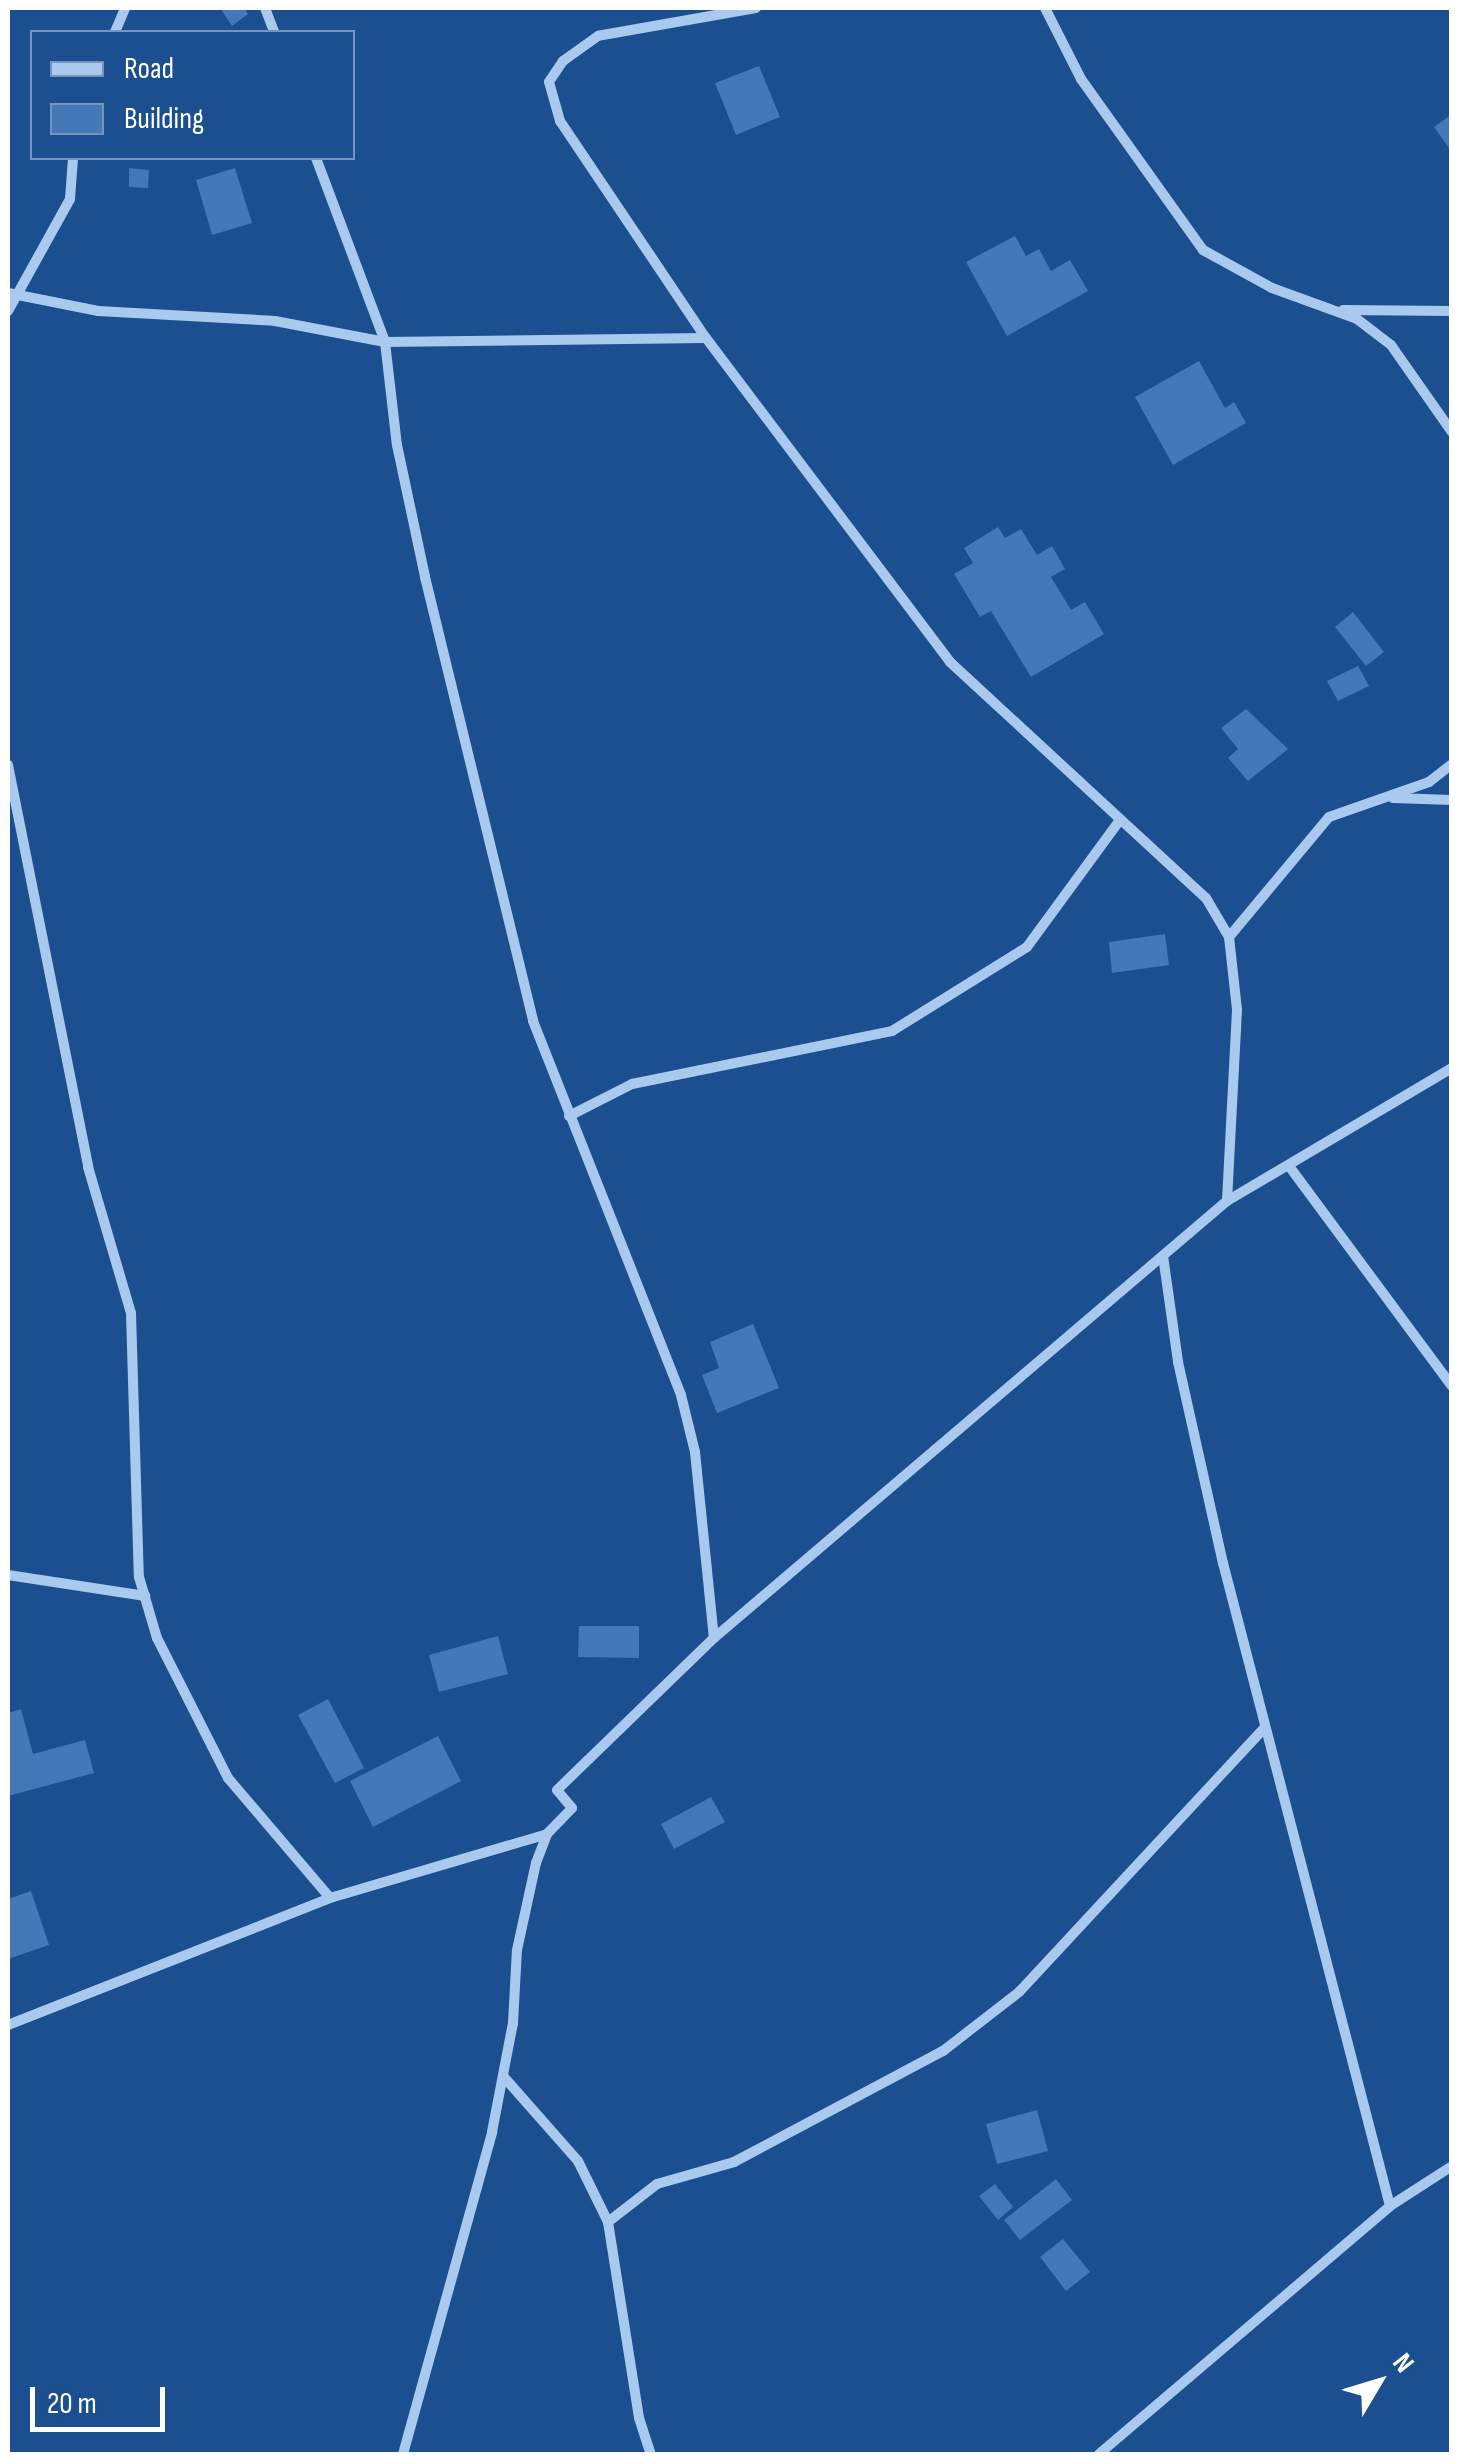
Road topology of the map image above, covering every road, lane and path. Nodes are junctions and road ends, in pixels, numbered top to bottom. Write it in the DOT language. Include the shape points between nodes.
graph roads {
  1 [pos="756,8"];
  2 [pos="1045,8"];
  3 [pos="73,160"];
  4 [pos="317,160"];
  5 [pos="10,295"];
  6 [pos="1338,310"];
  7 [pos="8,311"];
  8 [pos="1452,311"];
  9 [pos="706,338"];
  10 [pos="385,342"];
  11 [pos="1452,432"];
  12 [pos="1452,764"];
  13 [pos="8,765"];
  14 [pos="1385,798"];
  15 [pos="1452,800"];
  16 [pos="1120,820"];
  17 [pos="1229,937"];
  18 [pos="1452,1068"];
  19 [pos="569,1116"];
  20 [pos="1290,1166"];
  21 [pos="1227,1201"];
  22 [pos="1163,1256"];
  23 [pos="1452,1386"];
  24 [pos="8,1576"];
  25 [pos="145,1596"];
  26 [pos="714,1638"];
  27 [pos="1263,1729"];
  28 [pos="546,1834"];
  29 [pos="330,1898"];
  30 [pos="8,2025"];
  31 [pos="504,2076"];
  32 [pos="1452,2166"];
  33 [pos="1390,2206"];
  34 [pos="608,2222"];
  35 [pos="403,2454"];
  36 [pos="651,2454"];
  37 [pos="1099,2454"];
  1 -- 9 [label="street" via="598,36 562,61 549,82 560,121"];
  2 -- 6 [label="street" via="1081,79 1203,250 1272,288"];
  3 -- 5 [label="street" via="70,200"];
  4 -- 10 [label="street"];
  5 -- 7 [label="street"];
  5 -- 10 [label="street" via="98,311 275,321"];
  6 -- 8 [label="street"];
  6 -- 11 [label="street" via="1391,345"];
  9 -- 10 [label="street"];
  9 -- 16 [label="street" via="950,662"];
  10 -- 19 [label="street" via="396,445 425,577 533,1021"];
  12 -- 14 [label="street" via="1430,782"];
  13 -- 25 [label="street" via="88,1167 131,1313 136,1530"];
  14 -- 15 [label="street"];
  14 -- 17 [label="street" via="1329,817"];
  16 -- 17 [label="street" via="1206,898"];
  16 -- 19 [label="street" via="1027,947 892,1031 632,1084"];
  17 -- 21 [label="street" via="1238,1010"];
  18 -- 20 [label="street"];
  19 -- 26 [label="street" via="681,1394 695,1452"];
  20 -- 21 [label="street"];
  20 -- 23 [label="street"];
  21 -- 22 [label="street"];
  22 -- 26 [label="street"];
  22 -- 27 [label="street" via="1190,1420"];
  24 -- 25 [label="street"];
  25 -- 29 [label="street" via="157,1638 228,1778"];
  26 -- 28 [label="street" via="557,1790 572,1808"];
  27 -- 33 [label="street"];
  27 -- 34 [label="street" via="1019,1992 943,2051 734,2162 658,2184"];
  28 -- 29 [label="street"];
  28 -- 31 [label="street" via="517,1950"];
  29 -- 30 [label="street"];
  31 -- 34 [label="street" via="578,2161"];
  31 -- 35 [label="street"];
  32 -- 33 [label="street"];
  33 -- 37 [label="street"];
  34 -- 36 [label="street" via="639,2418"];
}
